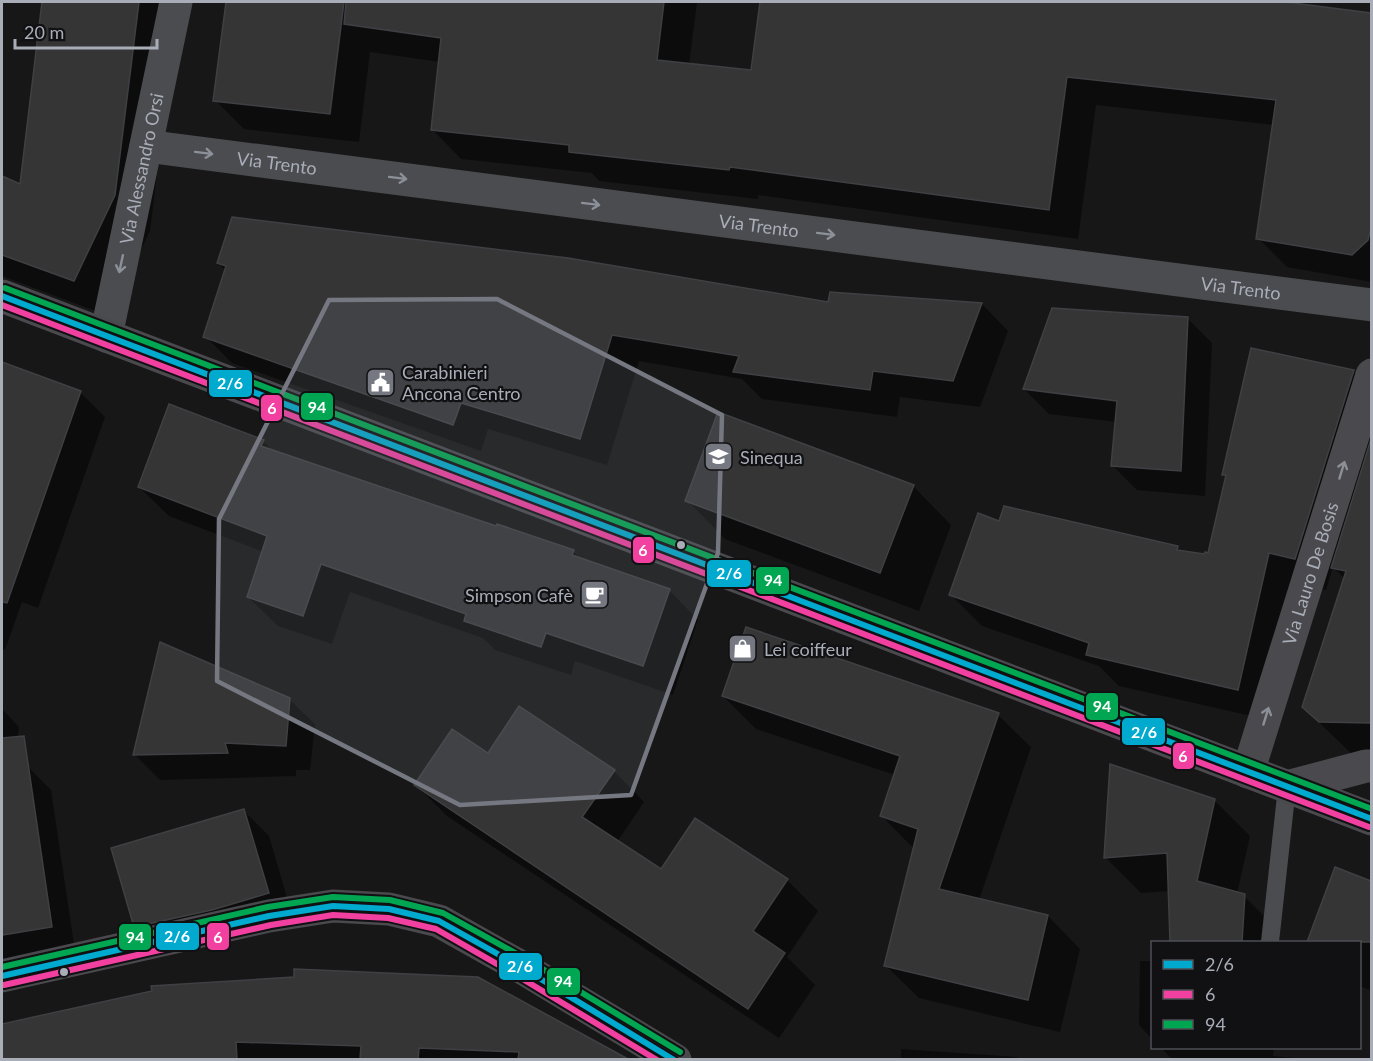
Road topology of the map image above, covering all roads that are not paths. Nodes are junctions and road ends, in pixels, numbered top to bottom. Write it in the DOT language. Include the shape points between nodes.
graph roads {
  1 [pos="176,2"];
  2 [pos="146,146"];
  3 [pos="2,296"];
  4 [pos="1371,305"];
  5 [pos="106,336"];
  6 [pos="1371,375"];
  7 [pos="1371,766"];
  8 [pos="1248,772"];
  9 [pos="1287,787"];
  10 [pos="1371,819"];
  11 [pos="1270,941"];
  12 [pos="2,976"];
  13 [pos="675,1059"];
  1 -- 2 [label="street, Via Alessandro Orsi"];
  2 -- 4 [label="street, Via Trento, one-way"];
  2 -- 5 [label="street, Via Alessandro Orsi, one-way"];
  3 -- 5 [label="main road"];
  5 -- 8 [label="main road"];
  8 -- 6 [label="main road, Via Lauro De Bosis, one-way"];
  7 -- 9 [label="main road"];
  8 -- 9 [label="main road"];
  9 -- 10 [label="main road"];
  9 -- 11 [label="lane"];
  12 -- 13 [label="main road" via="269,916 333,906 389,909 439,921"];
}
